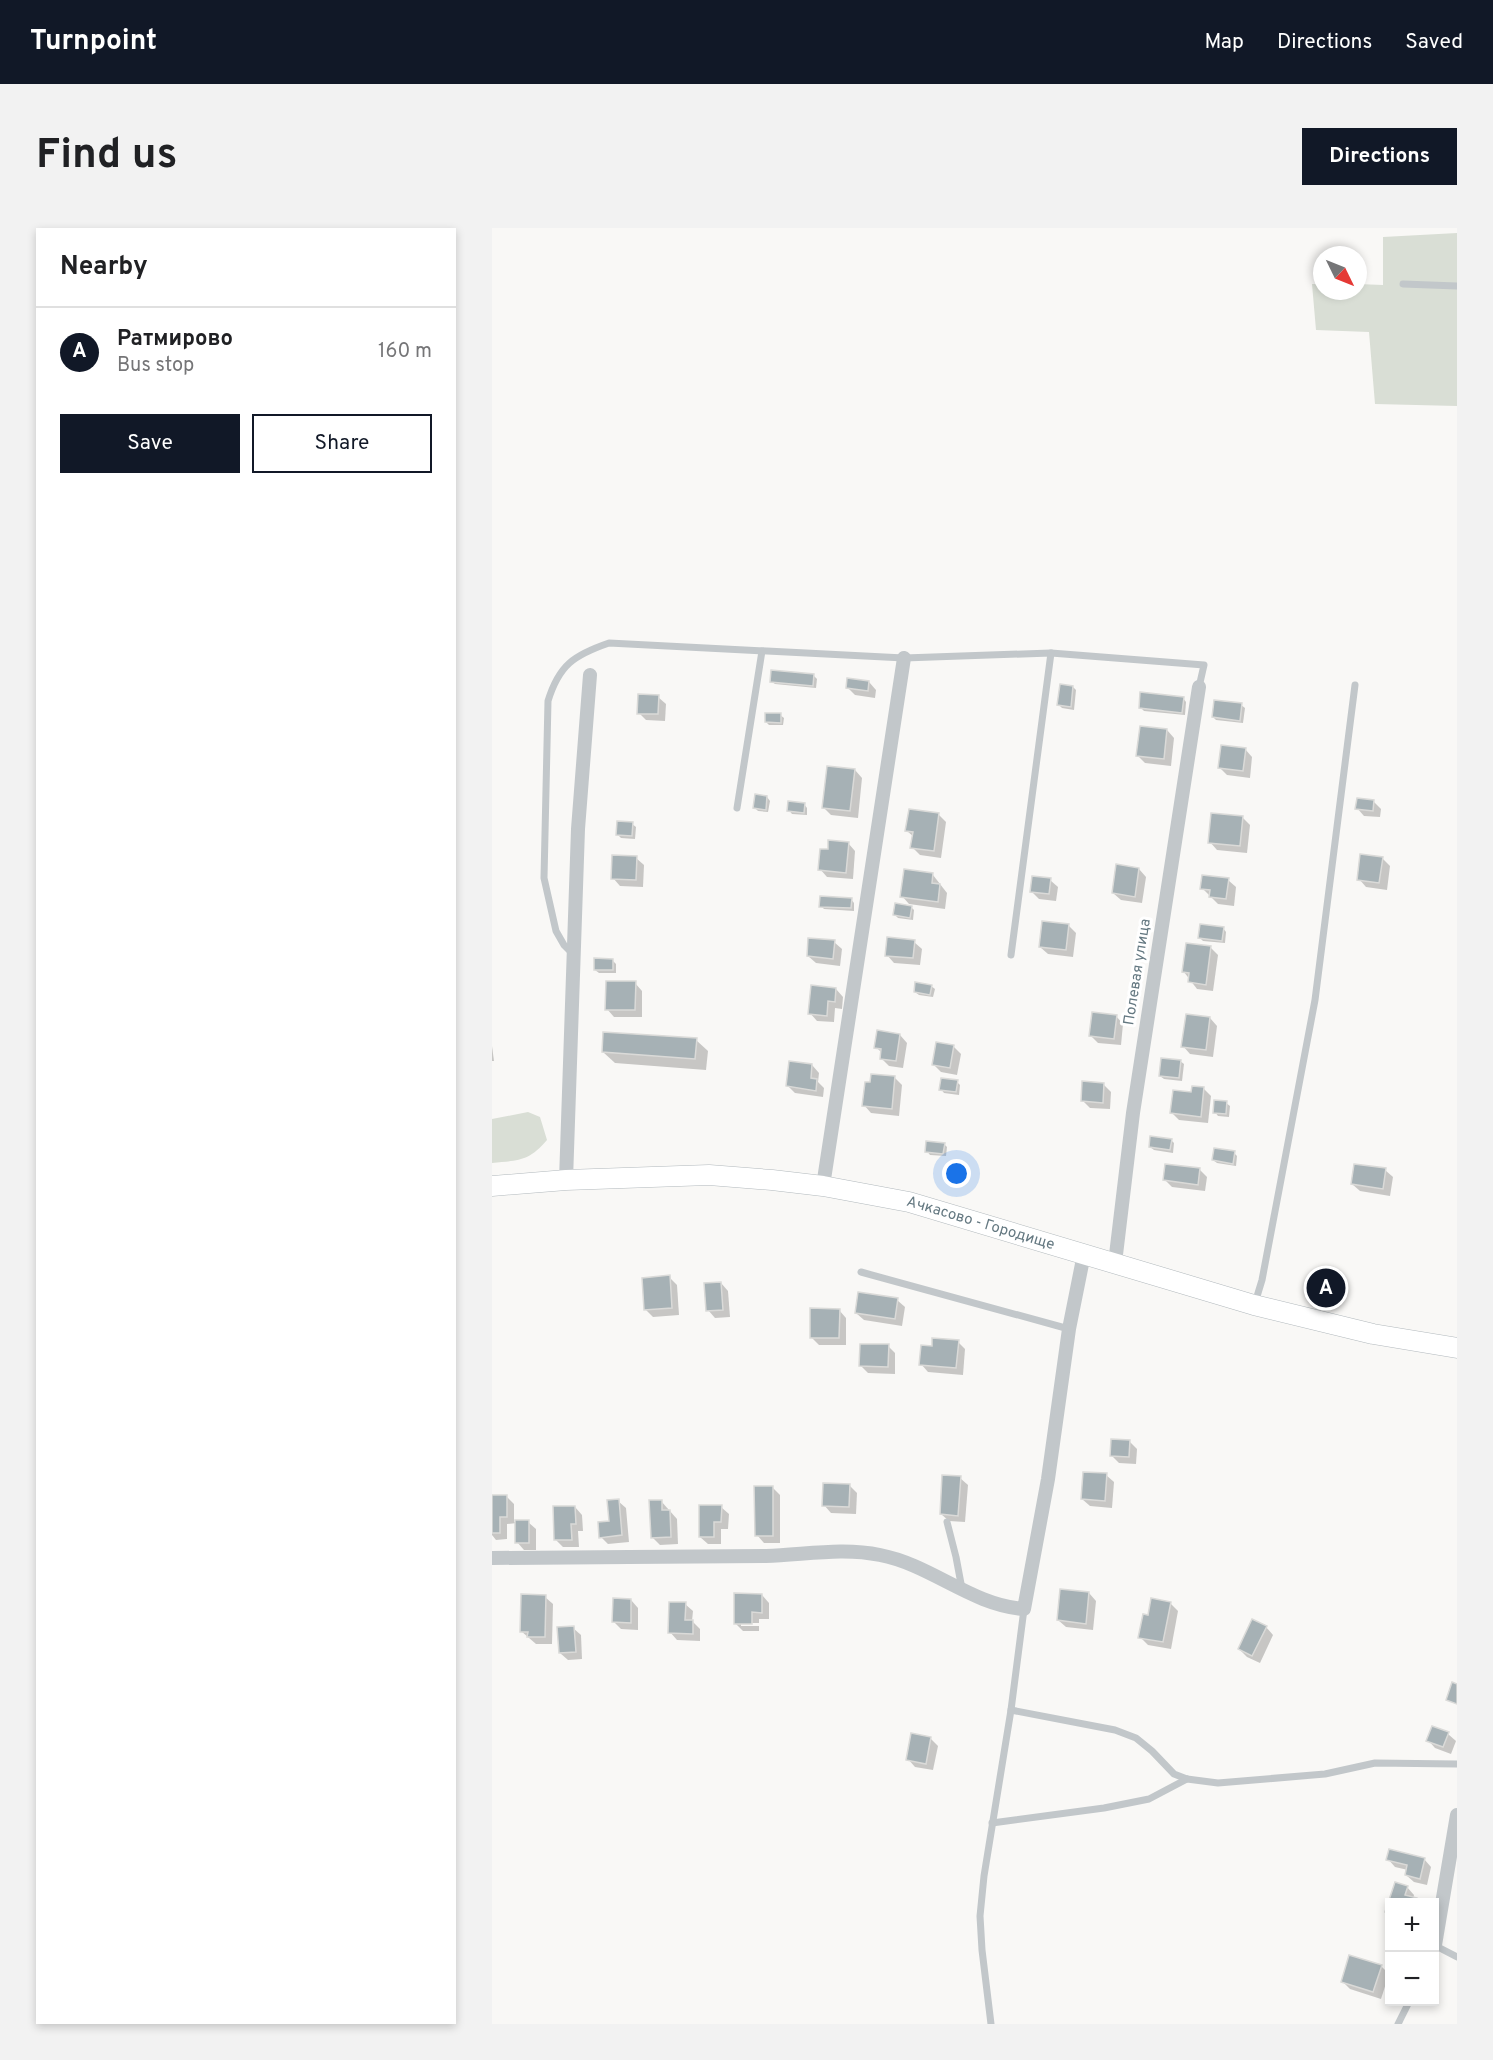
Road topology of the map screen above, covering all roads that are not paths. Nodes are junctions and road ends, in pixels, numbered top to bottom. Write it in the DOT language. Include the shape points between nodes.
graph roads {
  1 [pos="1403,284"];
  2 [pos="1457,286"];
  3 [pos="762,651"];
  4 [pos="1052,653"];
  5 [pos="904,658"];
  6 [pos="590,675"];
  7 [pos="1354,686"];
  8 [pos="1199,687"];
  9 [pos="737,808"];
  10 [pos="573,954"];
  11 [pos="1011,955"];
  12 [pos="566,1180"];
  13 [pos="492,1186"];
  14 [pos="823,1186"];
  15 [pos="1084,1254"];
  16 [pos="1115,1263"];
  17 [pos="861,1272"];
  18 [pos="1254,1305"];
  19 [pos="1069,1329"];
  20 [pos="1457,1348"];
  21 [pos="946,1522"];
  22 [pos="492,1558"];
  23 [pos="962,1588"];
  24 [pos="1024,1609"];
  25 [pos="1011,1710"];
  26 [pos="1457,1764"];
  27 [pos="1187,1779"];
  28 [pos="1457,1815"];
  29 [pos="992,1822"];
  30 [pos="1439,1921"];
  31 [pos="1439,1947"];
  32 [pos="1457,1957"];
  33 [pos="1407,2006"];
  34 [pos="991,2024"];
  35 [pos="1398,2024"];
  1 -- 2 [label="lane"];
  3 -- 5 [label="lane"];
  3 -- 9 [label="lane"];
  3 -- 10 [label="lane" via="609,643 585,651 554,681 548,701 544,878 556,931"];
  4 -- 5 [label="lane"];
  4 -- 8 [label="lane" via="1204,664"];
  4 -- 11 [label="lane"];
  5 -- 14 [label="street"];
  6 -- 10 [label="street"];
  7 -- 18 [label="lane" via="1315,999"];
  8 -- 16 [label="street, Полевая улица" via="1133,1113"];
  10 -- 12 [label="street"];
  12 -- 13 [label="street, Ачкасово - Городище"];
  12 -- 14 [label="street, Ачкасово - Городище" via="709,1175"];
  14 -- 15 [label="street, Ачкасово - Городище" via="909,1202"];
  15 -- 16 [label="street, Ачкасово - Городище"];
  15 -- 19 [label="street"];
  16 -- 18 [label="street, Ачкасово - Городище"];
  17 -- 19 [label="lane"];
  18 -- 20 [label="street, Ачкасово - Городище" via="1373,1334"];
  19 -- 24 [label="street" via="1048,1479"];
  21 -- 23 [label="lane"];
  22 -- 23 [label="street" via="769,1556 845,1551 905,1561"];
  23 -- 24 [label="street" via="985,1602"];
  24 -- 25 [label="lane"];
  25 -- 27 [label="lane" via="1136,1738 1174,1774"];
  25 -- 29 [label="lane"];
  26 -- 27 [label="lane" via="1375,1763 1325,1774 1218,1783"];
  27 -- 29 [label="lane" via="1149,1799"];
  28 -- 30 [label="street"];
  29 -- 34 [label="lane" via="980,1916"];
  31 -- 32 [label="lane"];
  33 -- 35 [label="lane"];
}
